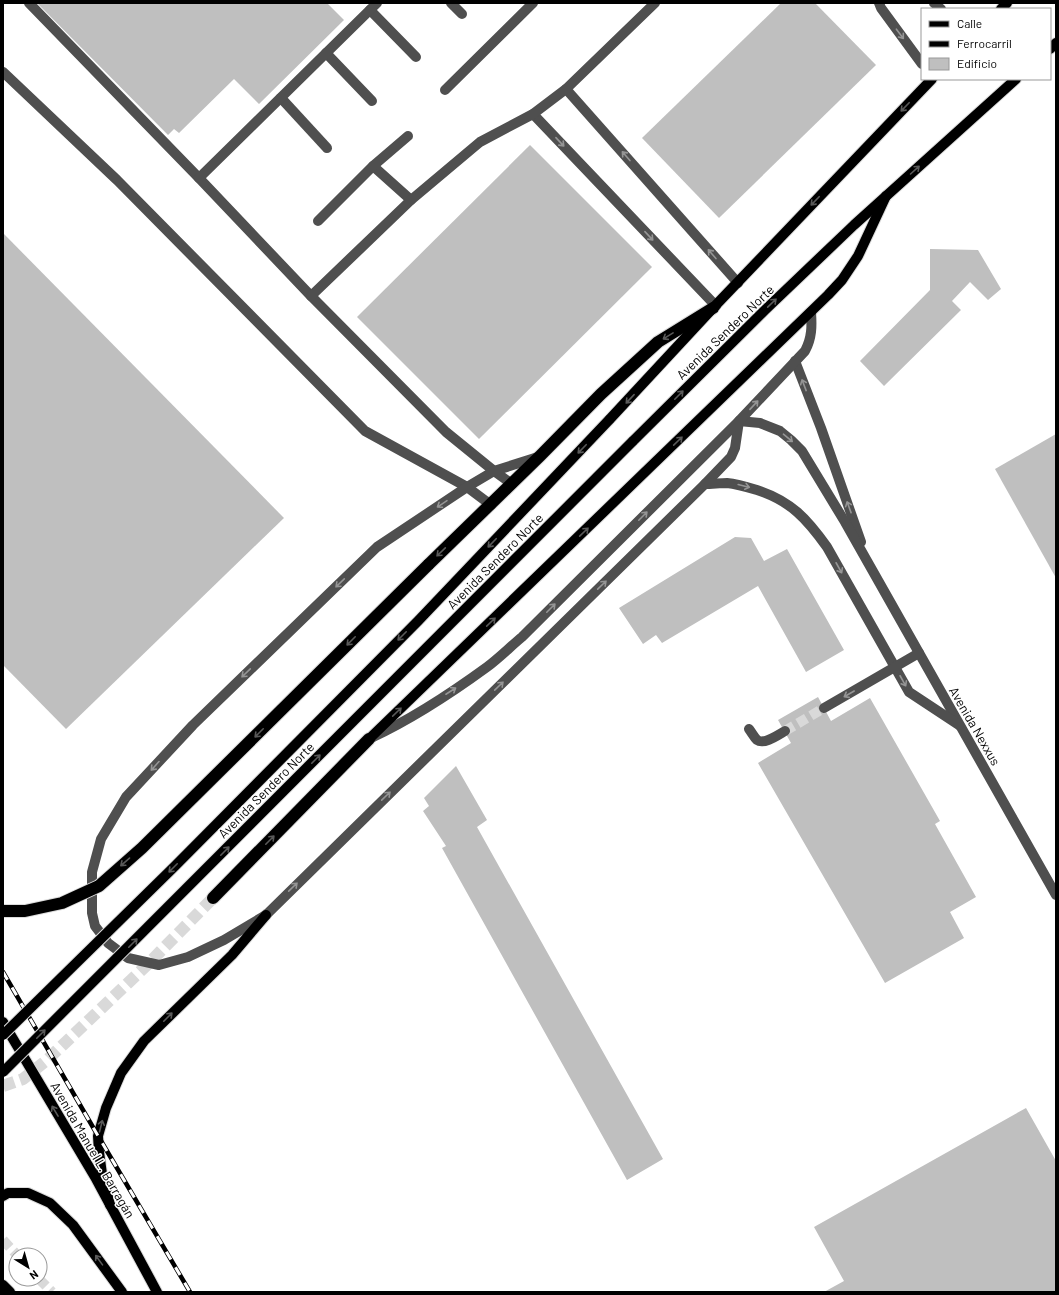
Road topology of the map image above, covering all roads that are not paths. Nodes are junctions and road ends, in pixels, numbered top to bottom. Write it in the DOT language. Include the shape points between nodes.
graph roads {
  1 [pos="29,3"];
  2 [pos="451,3"];
  3 [pos="533,3"];
  4 [pos="655,3"];
  5 [pos="879,3"];
  6 [pos="374,6"];
  7 [pos="462,14"];
  8 [pos="326,54"];
  9 [pos="416,57"];
  10 [pos="921,63"];
  11 [pos="3,72"];
  12 [pos="931,80"];
  13 [pos="1015,80"];
  14 [pos="566,89"];
  15 [pos="445,90"];
  16 [pos="281,98"];
  17 [pos="372,102"];
  18 [pos="533,114"];
  19 [pos="408,136"];
  20 [pos="327,148"];
  21 [pos="373,166"];
  22 [pos="199,178"];
  23 [pos="886,196"];
  24 [pos="411,200"];
  25 [pos="318,221"];
  26 [pos="738,283"];
  27 [pos="311,296"];
  28 [pos="714,307"];
  29 [pos="811,312"];
  30 [pos="795,361"];
  31 [pos="739,421"];
  32 [pos="540,456"];
  33 [pos="494,471"];
  34 [pos="512,484"];
  35 [pos="705,484"];
  36 [pos="466,487"];
  37 [pos="491,505"];
  38 [pos="871,570"];
  39 [pos="919,653"];
  40 [pos="895,667"];
  41 [pos="824,708"];
  42 [pos="960,726"];
  43 [pos="749,729"];
  44 [pos="785,731"];
  45 [pos="369,739"];
  46 [pos="1056,895"];
  47 [pos="213,898"];
  48 [pos="3,911"];
  49 [pos="266,915"];
  50 [pos="3,1022"];
  51 [pos="3,1035"];
  52 [pos="3,1072"];
  53 [pos="3,1196"];
  54 [pos="110,1205"];
  55 [pos="3,1285"];
  56 [pos="10,1292"];
  57 [pos="122,1292"];
  58 [pos="157,1292"];
  1 -- 22 [label="street"];
  2 -- 7 [label="street"];
  3 -- 15 [label="street"];
  4 -- 14 [label="street"];
  5 -- 10 [label="street, one-way"];
  6 -- 8 [label="street"];
  6 -- 9 [label="street"];
  8 -- 16 [label="street"];
  8 -- 17 [label="street"];
  11 -- 36 [label="street" via="117,180 365,431"];
  12 -- 26 [label="main road, Avenida Sendero Norte, one-way"];
  23 -- 13 [label="main road, Avenida Sendero Norte, one-way"];
  14 -- 18 [label="street"];
  26 -- 14 [label="street, one-way"];
  16 -- 20 [label="street"];
  16 -- 22 [label="street"];
  18 -- 24 [label="street" via="480,142"];
  18 -- 28 [label="street, one-way"];
  19 -- 21 [label="street"];
  21 -- 24 [label="street"];
  21 -- 25 [label="street"];
  22 -- 27 [label="street"];
  23 -- 29 [label="main road" via="854,262 842,280"];
  52 -- 23 [label="main road, Avenida Sendero Norte, one-way, bridge" via="765,310"];
  24 -- 27 [label="street"];
  26 -- 28 [label="main road, Avenida Sendero Norte"];
  27 -- 33 [label="street" via="446,432"];
  28 -- 32 [label="highway, one-way" via="658,342 601,394"];
  28 -- 51 [label="main road, Avenida Sendero Norte, one-way, bridge" via="412,626 170,871"];
  29 -- 30 [label="street" via="809,345"];
  45 -- 29 [label="main road, one-way"];
  31 -- 30 [label="street, one-way"];
  38 -- 30 [label="street, one-way"];
  31 -- 35 [label="street" via="738,438 731,456"];
  31 -- 38 [label="street, one-way" via="760,423 780,431 802,451"];
  45 -- 31 [label="street, one-way" via="400,724 454,689 488,666 522,637"];
  32 -- 33 [label="street"];
  32 -- 34 [label="highway"];
  33 -- 34 [label="street"];
  33 -- 36 [label="street"];
  34 -- 37 [label="highway"];
  35 -- 40 [label="street, one-way" via="728,483 745,486 771,495 800,514 827,547"];
  49 -- 35 [label="street, one-way"];
  36 -- 37 [label="street"];
  36 -- 49 [label="street, one-way" via="377,547 198,719 126,797 101,839 92,872 92,913 95,926 108,943 128,958 158,965 188,957 224,940"];
  37 -- 48 [label="highway, one-way, bridge" via="428,564 142,848 98,886 62,903 25,911"];
  38 -- 39 [label="street, Avenida Nexxus"];
  39 -- 40 [label="street"];
  39 -- 42 [label="street, Avenida Nexxus"];
  40 -- 41 [label="street, one-way"];
  40 -- 42 [label="street, one-way" via="909,692"];
  42 -- 46 [label="street, Avenida Nexxus"];
  43 -- 44 [label="street" via="760,742"];
  47 -- 45 [label="highway, one-way"];
  54 -- 49 [label="main road, one-way" via="102,1174 98,1136 106,1108 121,1073 144,1041 232,954"];
  54 -- 50 [label="main road, Avenida Manuel L. Barragán, one-way"];
  57 -- 53 [label="main road, one-way" via="73,1225 50,1203 28,1193 8,1193"];
  54 -- 58 [label="main road, Avenida Manuel L. Barragán"];
  55 -- 56 [label="main road"];
}
